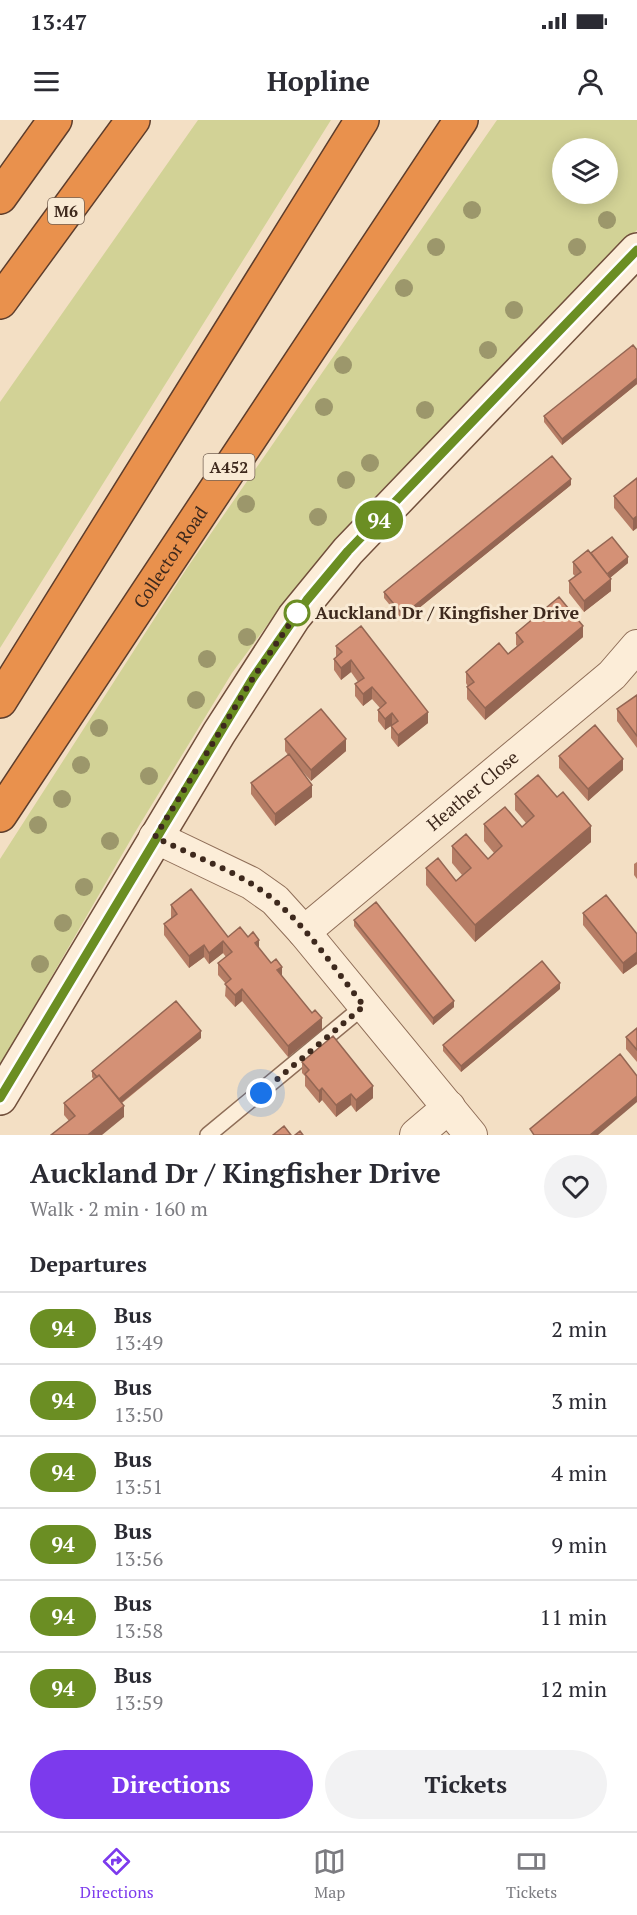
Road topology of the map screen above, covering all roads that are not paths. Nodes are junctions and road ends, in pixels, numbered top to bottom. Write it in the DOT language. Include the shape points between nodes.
graph roads {
  1 [pos="55,120"];
  2 [pos="133,120"];
  3 [pos="362,120"];
  4 [pos="461,120"];
  5 [pos="0,197"];
  6 [pos="637,250"];
  7 [pos="0,302"];
  8 [pos="637,646"];
  9 [pos="0,701"];
  10 [pos="0,815"];
  11 [pos="155,837"];
  12 [pos="304,932"];
  13 [pos="364,1006"];
  14 [pos="0,1098"];
  15 [pos="449,1107"];
  16 [pos="208,1135"];
  17 [pos="416,1135"];
  18 [pos="471,1135"];
  1 -- 5 [label="highway"];
  2 -- 7 [label="highway, M6"];
  3 -- 9 [label="highway"];
  4 -- 10 [label="highway, Collector Road / A452"];
  6 -- 11 [label="street" via="319,583 253,678"];
  8 -- 12 [label="street, Heather Close" via="612,675"];
  11 -- 12 [label="street" via="251,883 275,900"];
  11 -- 14 [label="street"];
  12 -- 13 [label="street"];
  13 -- 15 [label="street"];
  13 -- 16 [label="lane"];
  15 -- 17 [label="street"];
  15 -- 18 [label="street"];
}
